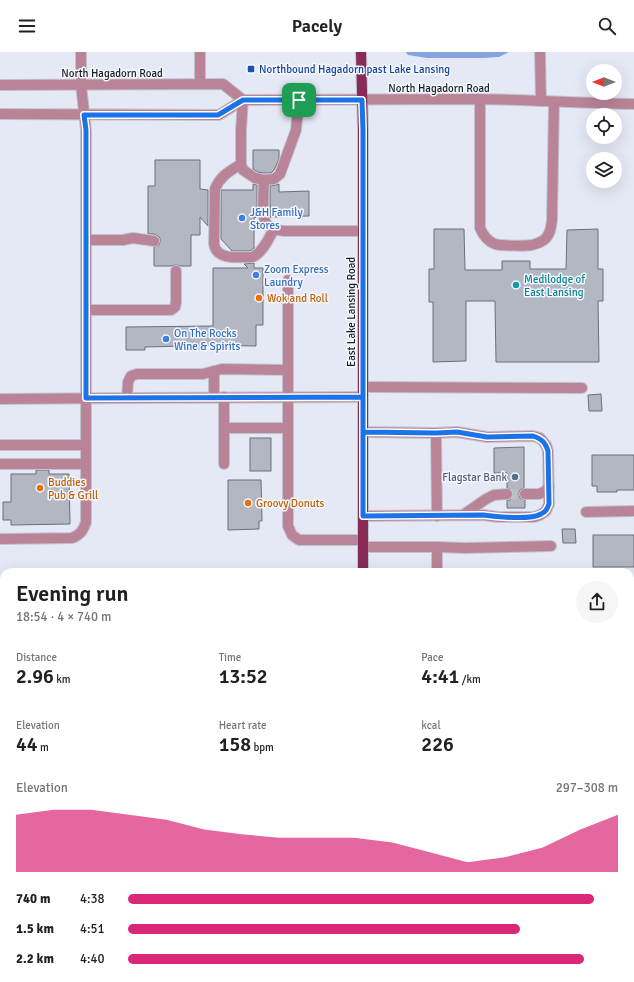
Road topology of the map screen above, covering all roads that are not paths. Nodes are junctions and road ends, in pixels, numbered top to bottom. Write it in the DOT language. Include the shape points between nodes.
graph roads {
  1 [pos="80,52"];
  2 [pos="200,52"];
  3 [pos="361,52"];
  4 [pos="540,52"];
  5 [pos="200,84"];
  6 [pos="0,85"];
  7 [pos="81,85"];
  8 [pos="480,99"];
  9 [pos="243,100"];
  10 [pos="299,100"];
  11 [pos="362,100"];
  12 [pos="541,101"];
  13 [pos="554,102"];
  14 [pos="634,104"];
  15 [pos="0,114"];
  16 [pos="84,115"];
  17 [pos="241,164"];
  18 [pos="264,180"];
  19 [pos="274,229"];
  20 [pos="363,231"];
  21 [pos="86,240"];
  22 [pos="154,241"];
  23 [pos="176,271"];
  24 [pos="288,280"];
  25 [pos="86,310"];
  26 [pos="288,370"];
  27 [pos="214,371"];
  28 [pos="582,388"];
  29 [pos="363,392"];
  30 [pos="219,397"];
  31 [pos="288,397"];
  32 [pos="86,398"];
  33 [pos="128,398"];
  34 [pos="0,399"];
  35 [pos="224,428"];
  36 [pos="288,428"];
  37 [pos="363,432"];
  38 [pos="436,433"];
  39 [pos="0,445"];
  40 [pos="86,445"];
  41 [pos="0,464"];
  42 [pos="86,464"];
  43 [pos="224,464"];
  44 [pos="549,487"];
  45 [pos="507,494"];
  46 [pos="525,494"];
  47 [pos="634,511"];
  48 [pos="586,512"];
  49 [pos="464,515"];
  50 [pos="363,516"];
  51 [pos="437,516"];
  52 [pos="0,539"];
  53 [pos="363,543"];
  54 [pos="551,546"];
  55 [pos="437,547"];
  56 [pos="363,568"];
  57 [pos="437,568"];
  1 -- 7 [label="street"];
  2 -- 5 [label="street"];
  3 -- 11 [label="main road, East Lake Lansing Road"];
  4 -- 12 [label="street"];
  5 -- 7 [label="street, North Hagadorn Road"];
  5 -- 9 [label="street, North Hagadorn Road" via="223,84"];
  6 -- 7 [label="street, North Hagadorn Road"];
  7 -- 16 [label="street"];
  8 -- 11 [label="street, North Hagadorn Road"];
  8 -- 12 [label="street, North Hagadorn Road"];
  8 -- 13 [label="street" via="480,228 488,240 500,245 532,245 549,234 552,220"];
  9 -- 10 [label="street, North Hagadorn Road"];
  9 -- 16 [label="street" via="218,115"];
  9 -- 17 [label="street"];
  10 -- 11 [label="street, North Hagadorn Road"];
  10 -- 18 [label="street" via="296,130 280,174 274,179"];
  11 -- 20 [label="main road, East Lake Lansing Road"];
  12 -- 13 [label="street, North Hagadorn Road"];
  13 -- 14 [label="street, North Hagadorn Road"];
  15 -- 16 [label="street"];
  16 -- 21 [label="street"];
  17 -- 18 [label="street" via="244,170 255,178"];
  17 -- 19 [label="street" via="222,176 215,189 215,249 225,257 256,256"];
  18 -- 19 [label="street" via="264,217 266,224"];
  19 -- 20 [label="street"];
  20 -- 29 [label="main road, East Lake Lansing Road"];
  21 -- 22 [label="street" via="133,238"];
  21 -- 25 [label="street"];
  23 -- 25 [label="street" via="176,302 171,310"];
  24 -- 26 [label="street"];
  25 -- 32 [label="street"];
  26 -- 27 [label="street"];
  26 -- 31 [label="street"];
  27 -- 30 [label="street"];
  27 -- 33 [label="street" via="203,374 137,374 131,376 128,382"];
  28 -- 29 [label="street"];
  29 -- 31 [label="street"];
  29 -- 37 [label="main road, East Lake Lansing Road"];
  30 -- 31 [label="street"];
  30 -- 33 [label="street"];
  30 -- 35 [label="street"];
  31 -- 36 [label="street"];
  32 -- 33 [label="street"];
  32 -- 34 [label="street"];
  32 -- 40 [label="street"];
  35 -- 36 [label="street"];
  35 -- 43 [label="street"];
  36 -- 53 [label="street" via="288,526 292,535 299,540"];
  37 -- 38 [label="street"];
  37 -- 50 [label="main road, East Lake Lansing Road"];
  38 -- 44 [label="street" via="457,432 487,437 540,438 548,451"];
  38 -- 51 [label="street"];
  39 -- 40 [label="street"];
  40 -- 42 [label="street"];
  41 -- 42 [label="street"];
  42 -- 52 [label="street" via="86,522 78,536"];
  44 -- 46 [label="street" via="539,494"];
  44 -- 49 [label="street" via="549,504 546,511 534,517 498,518"];
  45 -- 49 [label="street" via="486,498"];
  47 -- 48 [label="street"];
  49 -- 51 [label="street"];
  50 -- 51 [label="street"];
  50 -- 53 [label="main road, East Lake Lansing Road"];
  53 -- 55 [label="street"];
  53 -- 56 [label="main road, East Lake Lansing Road"];
  54 -- 55 [label="street"];
  55 -- 57 [label="street"];
}
